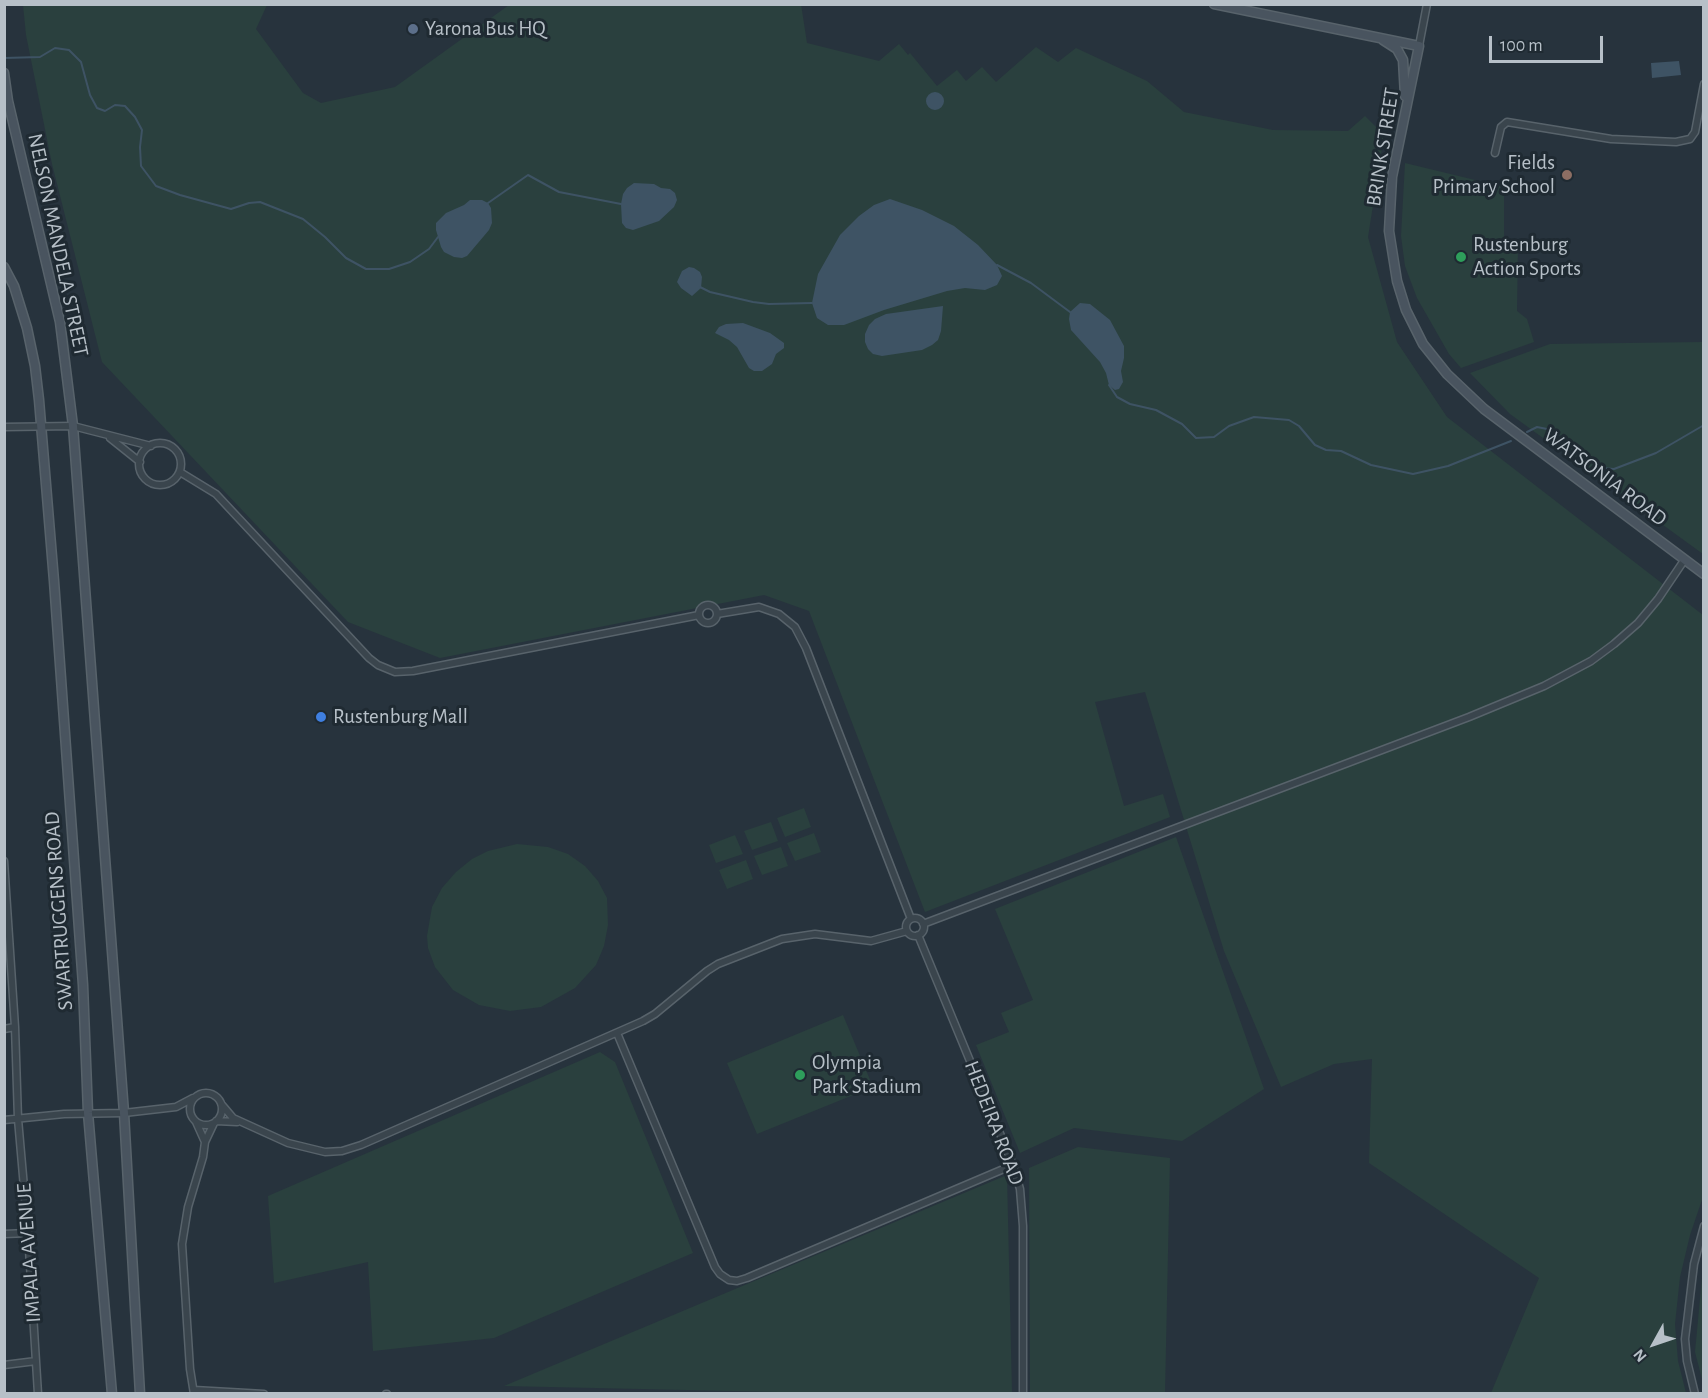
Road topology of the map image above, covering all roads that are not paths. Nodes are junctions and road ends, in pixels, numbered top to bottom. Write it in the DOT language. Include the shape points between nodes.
graph roads {
  1 [pos="1214,4"];
  2 [pos="1427,4"];
  3 [pos="1378,37"];
  4 [pos="1419,46"];
  5 [pos="4,73"];
  6 [pos="1704,84"];
  7 [pos="1406,108"];
  8 [pos="1495,153"];
  9 [pos="4,267"];
  10 [pos="1484,409"];
  11 [pos="73,426"];
  12 [pos="4,427"];
  13 [pos="41,427"];
  14 [pos="108,436"];
  15 [pos="151,446"];
  16 [pos="140,462"];
  17 [pos="180,472"];
  18 [pos="1685,560"];
  19 [pos="1704,574"];
  20 [pos="717,614"];
  21 [pos="699,615"];
  22 [pos="4,861"];
  23 [pos="6,903"];
  24 [pos="911,919"];
  25 [pos="923,924"];
  26 [pos="907,931"];
  27 [pos="918,935"];
  28 [pos="15,1027"];
  29 [pos="4,1029"];
  30 [pos="617,1033"];
  31 [pos="193,1098"];
  32 [pos="222,1105"];
  33 [pos="176,1107"];
  34 [pos="88,1113"];
  35 [pos="124,1113"];
  36 [pos="190,1113"];
  37 [pos="18,1119"];
  38 [pos="4,1120"];
  39 [pos="196,1122"];
  40 [pos="215,1122"];
  41 [pos="240,1122"];
  42 [pos="205,1142"];
  43 [pos="1013,1165"];
  44 [pos="1704,1226"];
  45 [pos="28,1233"];
  46 [pos="4,1234"];
  47 [pos="36,1360"];
  48 [pos="4,1365"];
  49 [pos="194,1392"];
  50 [pos="38,1394"];
  51 [pos="112,1394"];
  52 [pos="140,1394"];
  53 [pos="264,1394"];
  54 [pos="1023,1394"];
  55 [pos="1695,1394"];
  1 -- 3 [label="main road"];
  2 -- 4 [label="street, BRINK STREET"];
  3 -- 4 [label="main road"];
  3 -- 7 [label="main road" via="1397,49 1403,60"];
  4 -- 7 [label="main road, BRINK STREET"];
  5 -- 11 [label="main road, NELSON MANDELA STREET" via="60,322"];
  6 -- 8 [label="street" via="1690,140 1611,140 1507,122 1501,127"];
  7 -- 10 [label="main road, BRINK STREET" via="1390,203 1389,231 1396,281 1423,344 1447,374"];
  9 -- 13 [label="main road, SWARTRUGGENS ROAD" via="27,328"];
  10 -- 18 [label="main road, WATSONIA ROAD"];
  11 -- 13 [label="street"];
  11 -- 14 [label="street"];
  11 -- 35 [label="main road"];
  12 -- 13 [label="street"];
  13 -- 34 [label="main road, SWARTRUGGENS ROAD" via="83,985"];
  14 -- 15 [label="street"];
  14 -- 16 [label="street"];
  15 -- 16 [label="street"];
  15 -- 17 [label="street" via="165,444 177,451"];
  16 -- 17 [label="street" via="147,480 159,485 172,482"];
  17 -- 21 [label="street" via="216,494 369,658 395,672"];
  18 -- 19 [label="main road, WATSONIA ROAD"];
  18 -- 25 [label="street" via="1638,622 1614,644 1544,686"];
  20 -- 21 [label="street" via="707,623"];
  20 -- 21 [label="street" via="707,605"];
  20 -- 24 [label="street" via="768,609 795,627"];
  22 -- 23 [label="street, IMPALA AVENUE"];
  23 -- 28 [label="street, IMPALA AVENUE"];
  24 -- 25 [label="street"];
  24 -- 26 [label="street"];
  25 -- 27 [label="street"];
  26 -- 27 [label="street"];
  26 -- 30 [label="street" via="871,941 815,934 782,939 718,964 655,1014"];
  27 -- 43 [label="street, HEDEIRA ROAD"];
  28 -- 29 [label="street"];
  28 -- 37 [label="street, IMPALA AVENUE"];
  30 -- 41 [label="street" via="342,1151 308,1150"];
  30 -- 43 [label="street" via="715,1267 729,1280 747,1278"];
  31 -- 32 [label="street" via="208,1092"];
  31 -- 33 [label="street"];
  31 -- 36 [label="street"];
  32 -- 40 [label="street"];
  32 -- 41 [label="street"];
  33 -- 35 [label="street"];
  33 -- 36 [label="street"];
  34 -- 35 [label="street"];
  34 -- 37 [label="street"];
  34 -- 51 [label="main road, SWARTRUGGENS ROAD"];
  35 -- 52 [label="main road"];
  36 -- 39 [label="street"];
  37 -- 38 [label="street"];
  37 -- 45 [label="street, IMPALA AVENUE"];
  39 -- 40 [label="street"];
  39 -- 42 [label="street"];
  40 -- 41 [label="street"];
  40 -- 42 [label="street"];
  42 -- 49 [label="street" via="182,1244"];
  43 -- 54 [label="street, HEDEIRA ROAD" via="1020,1189 1023,1226"];
  44 -- 55 [label="street" via="1694,1264 1685,1339"];
  45 -- 46 [label="street"];
  45 -- 47 [label="street, IMPALA AVENUE"];
  47 -- 48 [label="street"];
  47 -- 50 [label="street, IMPALA AVENUE"];
  49 -- 53 [label="street"];
}
